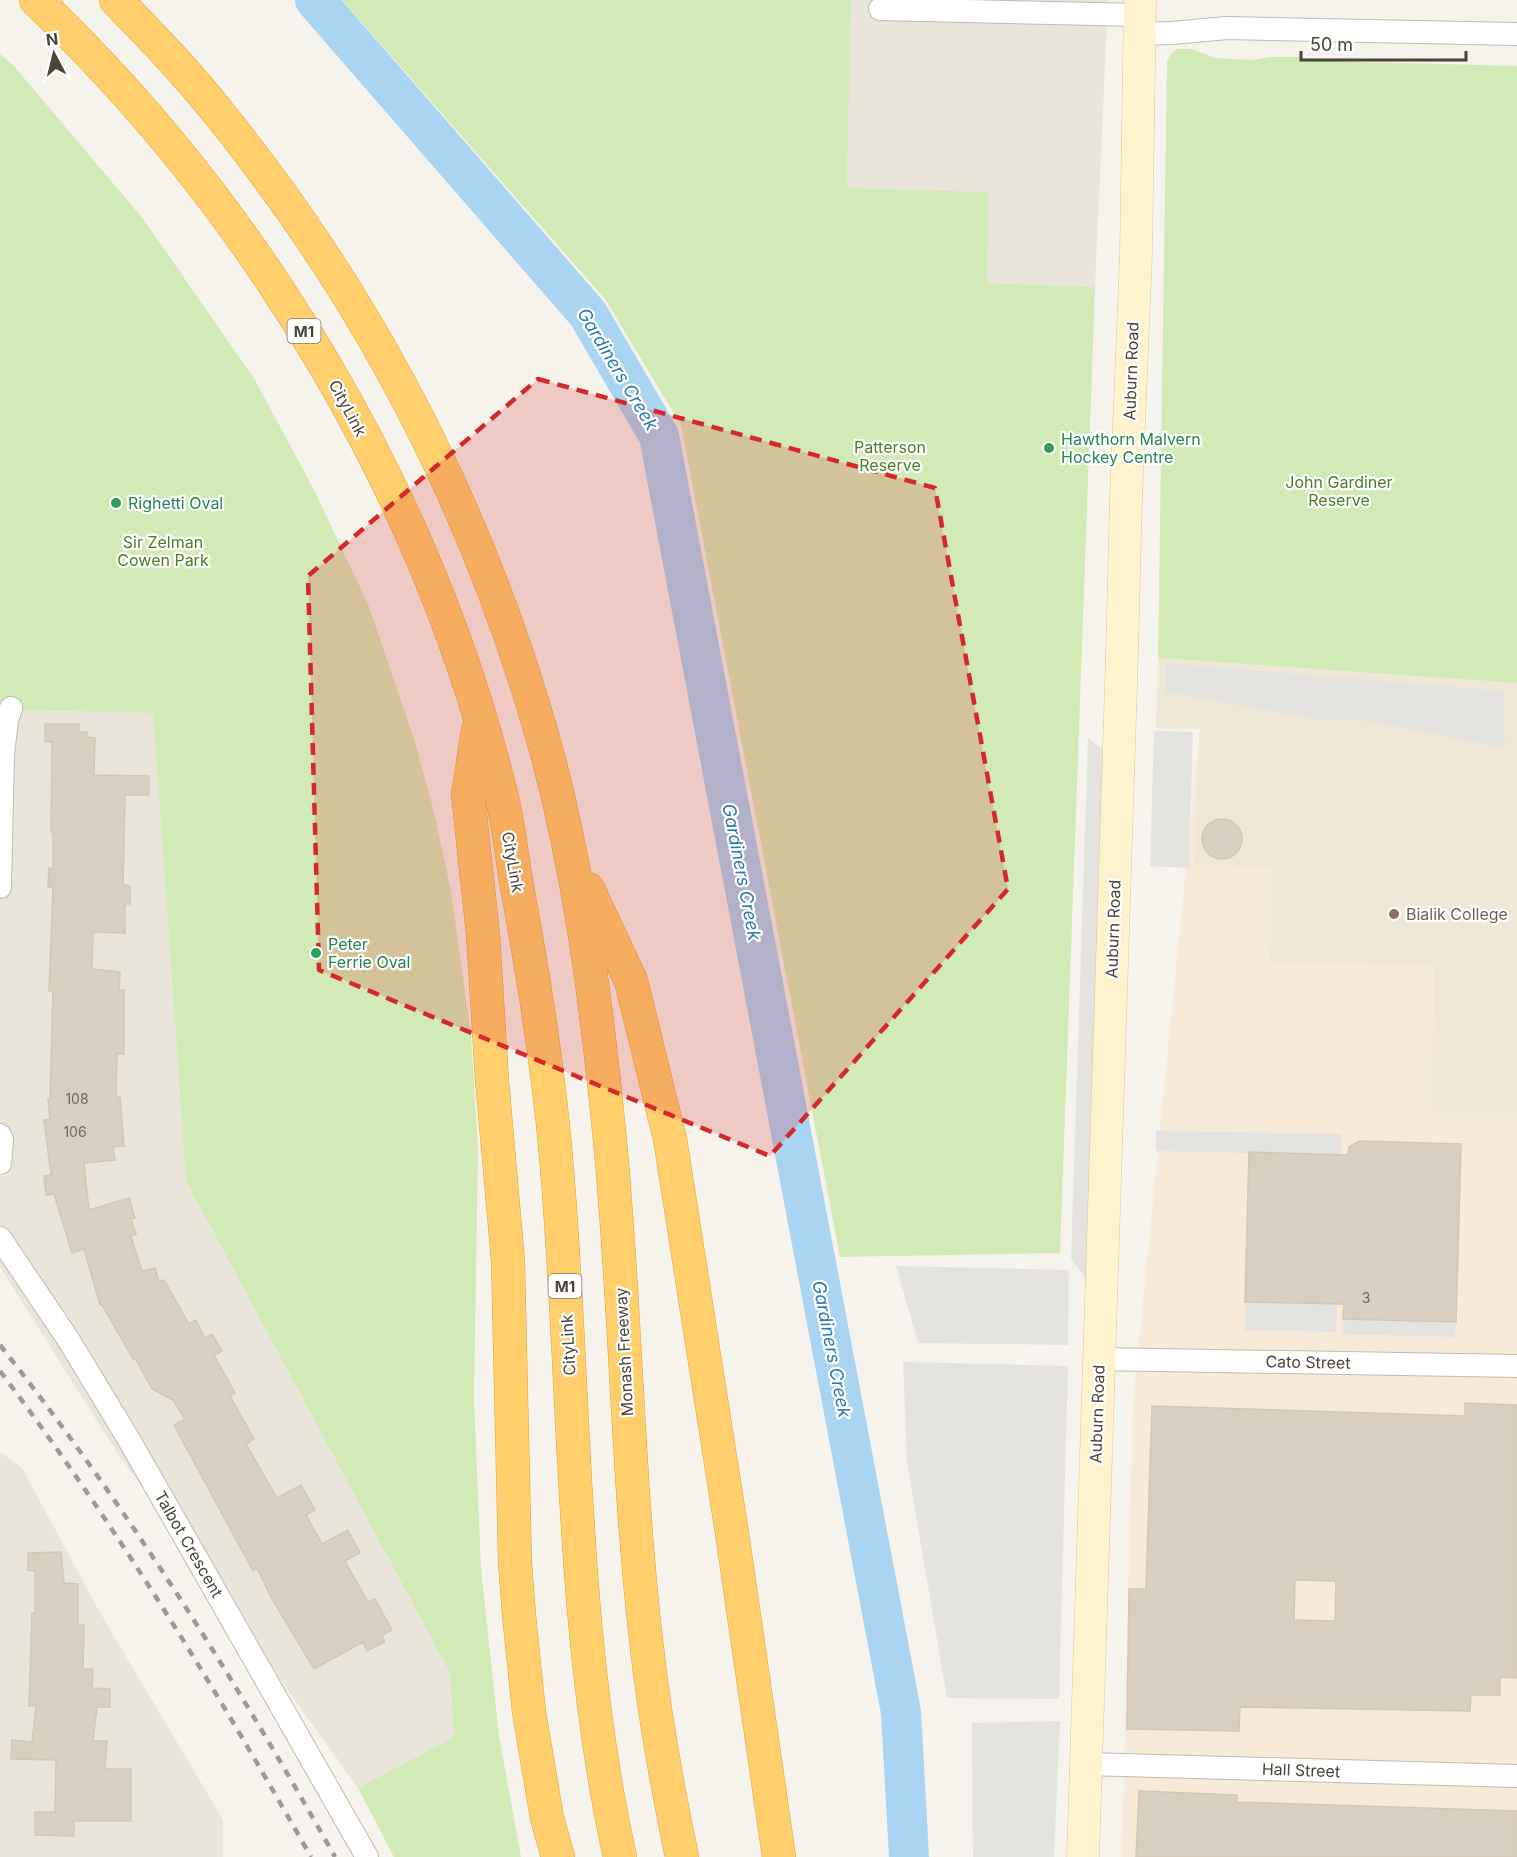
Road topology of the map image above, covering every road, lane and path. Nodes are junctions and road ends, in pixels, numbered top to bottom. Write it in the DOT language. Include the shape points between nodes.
graph roads {
  1 [pos="36,0"];
  2 [pos="116,0"];
  3 [pos="880,9"];
  4 [pos="1140,17"];
  5 [pos="1517,34"];
  6 [pos="11,708"];
  7 [pos="479,719"];
  8 [pos="569,847"];
  9 [pos="0,887"];
  10 [pos="0,1135"];
  11 [pos="0,1163"];
  12 [pos="0,1238"];
  13 [pos="1099,1359"];
  14 [pos="1517,1366"];
  15 [pos="1086,1764"];
  16 [pos="1517,1776"];
  17 [pos="367,1857"];
  18 [pos="558,1857"];
  19 [pos="620,1857"];
  20 [pos="682,1857"];
  21 [pos="778,1857"];
  22 [pos="1083,1857"];
  1 -- 7 [label="highway, CityLink / M1" via="93,57 187,164 294,315 341,394 419,551 453,636"];
  2 -- 8 [label="highway" via="217,110 271,181 346,290 418,417 452,487 503,612 535,711"];
  3 -- 4 [label="street"];
  4 -- 5 [label="street" via="1227,28"];
  4 -- 13 [label="main road, Auburn Road" via="1136,254"];
  6 -- 9 [label="street" via="3,754"];
  7 -- 18 [label="highway" via="468,795 483,934 508,1261 517,1594 529,1712 547,1818"];
  7 -- 19 [label="highway, CityLink / M1" via="503,801 542,1035 555,1146 586,1647"];
  8 -- 20 [label="highway, Monash Freeway" via="592,991 610,1143 646,1644"];
  8 -- 21 [label="highway" via="630,981 670,1139"];
  10 -- 11 [label="street"];
  12 -- 17 [label="street, Talbot Crescent" via="129,1438"];
  13 -- 14 [label="street, Cato Street"];
  13 -- 15 [label="main road, Auburn Road"];
  15 -- 16 [label="street, Hall Street"];
  15 -- 22 [label="main road, Auburn Road"];
}
